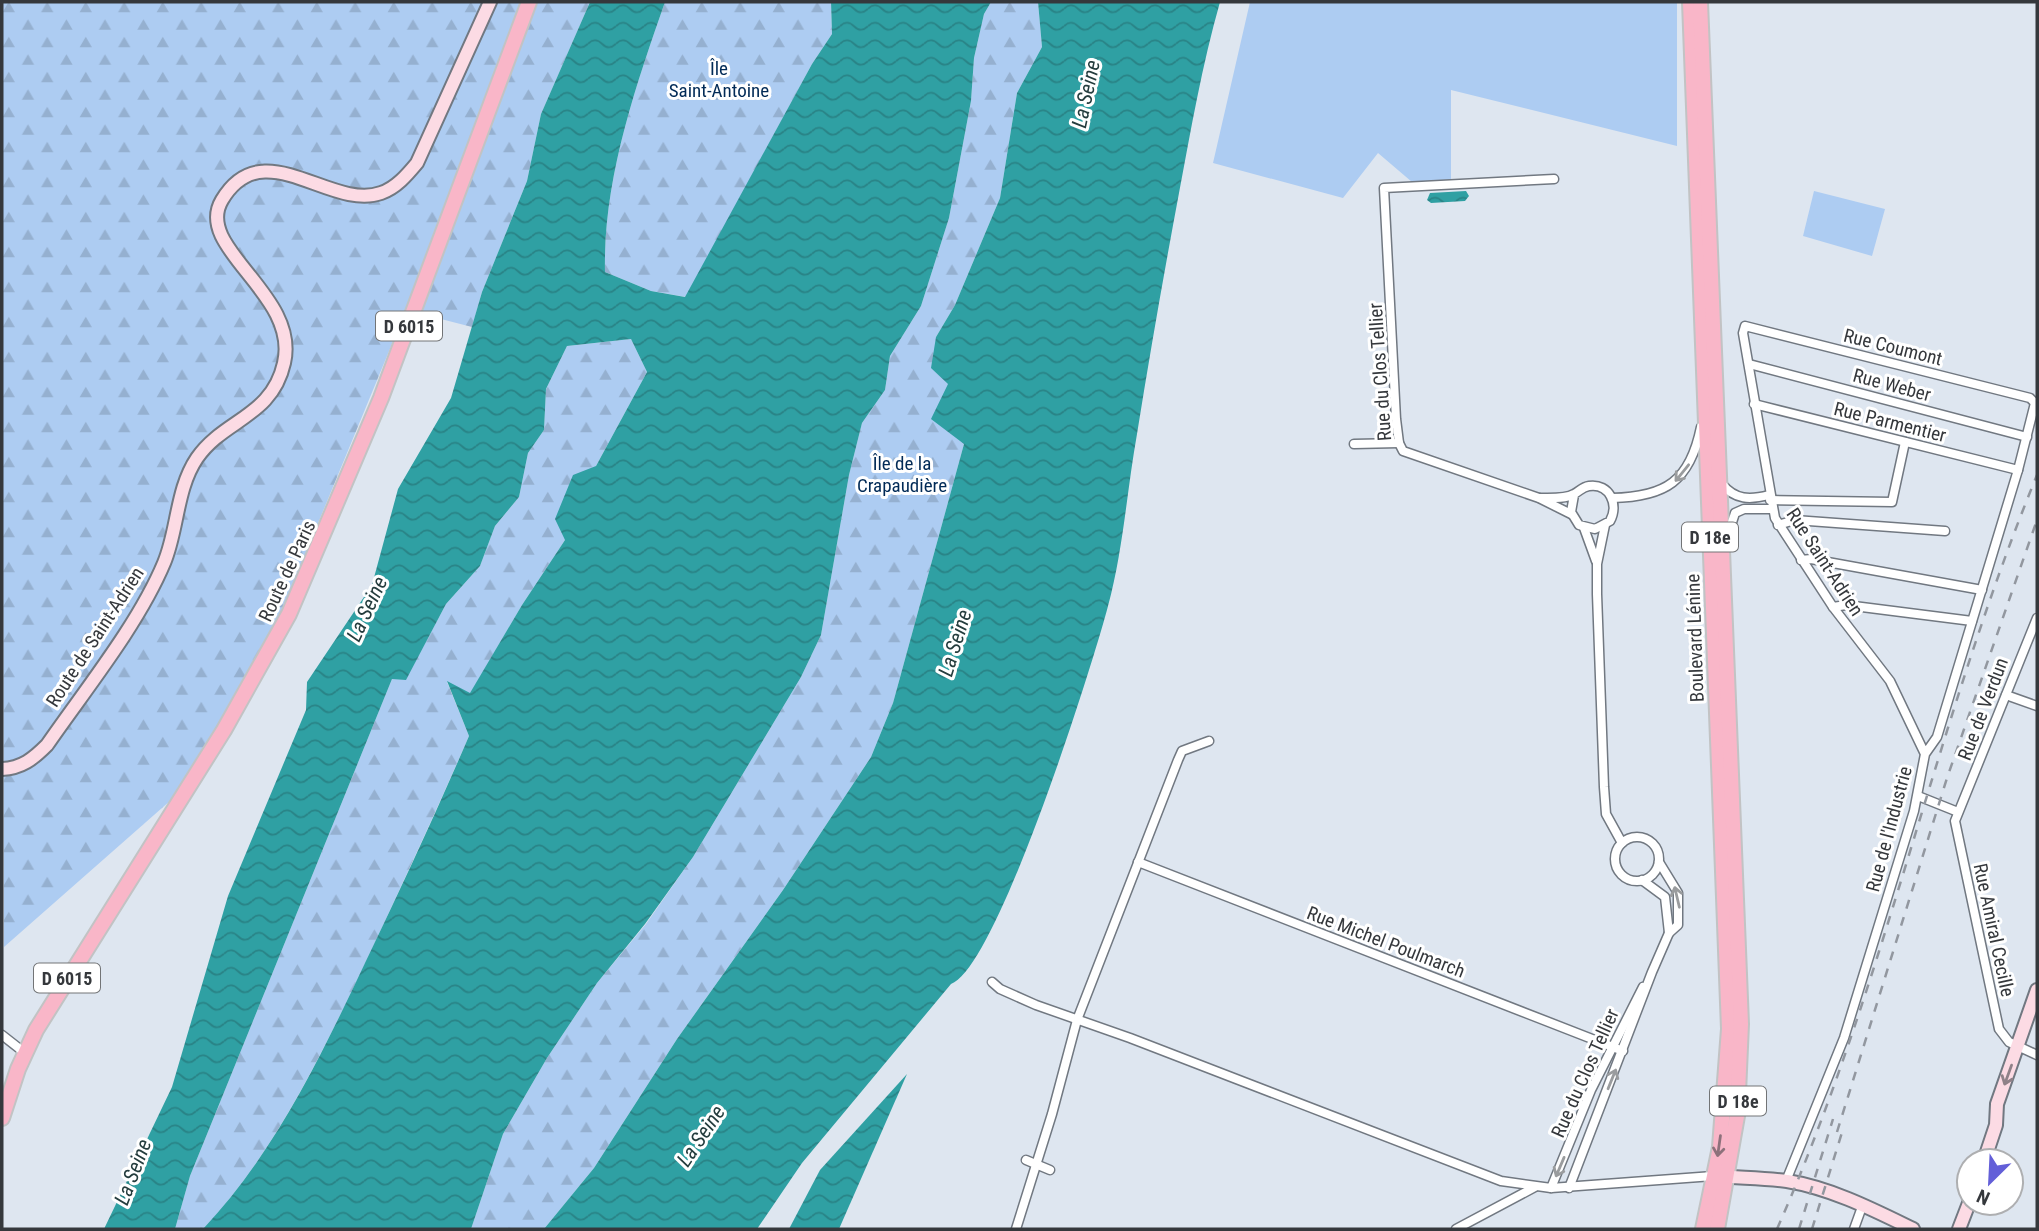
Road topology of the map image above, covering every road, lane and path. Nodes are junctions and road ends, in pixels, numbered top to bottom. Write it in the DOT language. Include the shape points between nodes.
graph roads {
  1 [pos="490,2"];
  2 [pos="529,2"];
  3 [pos="1690,2"];
  4 [pos="1700,2"];
  5 [pos="1554,179"];
  6 [pos="1744,327"];
  7 [pos="1749,364"];
  8 [pos="2034,401"];
  9 [pos="1754,404"];
  10 [pos="1704,410"];
  11 [pos="2027,437"];
  12 [pos="1905,442"];
  13 [pos="1399,443"];
  14 [pos="1354,444"];
  15 [pos="2018,470"];
  16 [pos="1719,481"];
  17 [pos="1574,495"];
  18 [pos="1539,498"];
  19 [pos="1612,498"];
  20 [pos="1770,501"];
  21 [pos="1572,514"];
  22 [pos="1605,525"];
  23 [pos="1778,525"];
  24 [pos="1584,528"];
  25 [pos="1945,531"];
  26 [pos="1723,558"];
  27 [pos="1801,560"];
  28 [pos="1597,564"];
  29 [pos="1982,590"];
  30 [pos="1833,607"];
  31 [pos="2037,618"];
  32 [pos="1972,621"];
  33 [pos="2006,695"];
  34 [pos="2037,706"];
  35 [pos="1209,741"];
  36 [pos="1925,754"];
  37 [pos="2,769"];
  38 [pos="1917,796"];
  39 [pos="1958,812"];
  40 [pos="1622,843"];
  41 [pos="1138,862"];
  42 [pos="1658,862"];
  43 [pos="1642,880"];
  44 [pos="1669,933"];
  45 [pos="1652,972"];
  46 [pos="992,982"];
  47 [pos="2037,990"];
  48 [pos="1077,1020"];
  49 [pos="2,1035"];
  50 [pos="1612,1047"];
  51 [pos="2018,1047"];
  52 [pos="1623,1051"];
  53 [pos="25,1053"];
  54 [pos="2037,1055"];
  55 [pos="2,1118"];
  56 [pos="1989,1147"];
  57 [pos="1026,1160"];
  58 [pos="1038,1165"];
  59 [pos="1050,1170"];
  60 [pos="1713,1176"];
  61 [pos="1729,1177"];
  62 [pos="1786,1181"];
  63 [pos="1535,1187"];
  64 [pos="1551,1188"];
  65 [pos="1569,1188"];
  66 [pos="1863,1204"];
  67 [pos="1016,1229"];
  68 [pos="1456,1229"];
  69 [pos="1703,1229"];
  70 [pos="1717,1229"];
  71 [pos="1854,1229"];
  72 [pos="1913,1229"];
  1 -- 37 [label="main road, Route de Saint-Adrien" via="417,163 398,184 383,193 358,196 264,170 236,182 220,202 224,241 273,304 285,330 281,377 261,407 212,441 198,458 187,477 165,562 153,586 47,745 31,761"];
  2 -- 53 [label="main road, Route de Paris / D 6015" via="381,398 289,614 224,730 86,947"];
  3 -- 10 [label="main road, Boulevard Lénine / D 18e"];
  4 -- 16 [label="main road, Boulevard Lénine / D 18e"];
  5 -- 13 [label="street, Rue du Clos Tellier" via="1384,188"];
  6 -- 7 [label="street, Rue Saint-Adrien"];
  6 -- 8 [label="street, Rue Coumont"];
  7 -- 9 [label="street, Rue Saint-Adrien"];
  7 -- 11 [label="street, Rue Weber"];
  8 -- 11 [label="street, Rue de l'Industrie"];
  9 -- 12 [label="street, Rue Parmentier"];
  9 -- 20 [label="street, Rue Saint-Adrien"];
  10 -- 19 [label="street, one-way" via="1694,453 1677,481 1655,492"];
  10 -- 60 [label="main road, Boulevard Lénine / D 18e, one-way" via="1729,980 1724,1106"];
  11 -- 15 [label="street, Rue de l'Industrie"];
  12 -- 15 [label="street, Rue Parmentier"];
  12 -- 20 [label="street" via="1892,502"];
  13 -- 14 [label="street"];
  13 -- 18 [label="street, Rue du Clos Tellier" via="1408,453"];
  15 -- 29 [label="street, Rue de l'Industrie"];
  16 -- 20 [label="street" via="1735,496"];
  16 -- 26 [label="main road, Boulevard Lénine / D 18e"];
  17 -- 18 [label="street, Rue du Clos Tellier"];
  17 -- 19 [label="street, Rue du Clos Tellier" via="1594,485"];
  17 -- 21 [label="street"];
  18 -- 21 [label="street, Rue du Clos Tellier"];
  19 -- 22 [label="street, Rue du Clos Tellier" via="1613,516"];
  20 -- 23 [label="street, Rue Saint-Adrien"];
  20 -- 26 [label="street" via="1735,513"];
  21 -- 24 [label="street, Rue du Clos Tellier"];
  22 -- 24 [label="street"];
  22 -- 28 [label="street, Rue du Clos Tellier"];
  23 -- 25 [label="street" via="1807,521"];
  23 -- 27 [label="street, Rue Saint-Adrien"];
  24 -- 28 [label="street, Rue du Clos Tellier"];
  26 -- 61 [label="main road, Boulevard Lénine / D 18e" via="1741,1024"];
  27 -- 29 [label="street"];
  27 -- 30 [label="street, Rue Saint-Adrien"];
  28 -- 40 [label="street, Rue du Clos Tellier" via="1606,814"];
  29 -- 32 [label="street, Rue de l'Industrie"];
  30 -- 32 [label="street" via="1846,604"];
  30 -- 36 [label="street, Rue Saint-Adrien" via="1890,681"];
  31 -- 33 [label="street, Rue de Verdun"];
  32 -- 36 [label="street, Rue de l'Industrie" via="1937,737"];
  33 -- 34 [label="street"];
  33 -- 39 [label="street, Rue de Verdun"];
  35 -- 41 [label="street" via="1180,754"];
  36 -- 38 [label="street, Rue de l'Industrie"];
  38 -- 39 [label="street"];
  38 -- 62 [label="street, Rue de l'Industrie" via="1844,1038"];
  39 -- 51 [label="street, Rue Amiral Cecille" via="1955,821 1999,1029"];
  40 -- 42 [label="street, Rue du Clos Tellier" via="1633,837 1646,839 1657,849"];
  40 -- 43 [label="street, Rue du Clos Tellier" via="1615,855 1617,869 1627,879"];
  41 -- 48 [label="street"];
  41 -- 50 [label="street, Rue Michel Poulmarch"];
  42 -- 43 [label="street" via="1654,873"];
  44 -- 42 [label="street, Rue du Clos Tellier, one-way" via="1678,925 1678,893"];
  43 -- 44 [label="street, Rue du Clos Tellier" via="1665,897"];
  44 -- 45 [label="street, Rue du Clos Tellier"];
  45 -- 50 [label="street, Rue du Clos Tellier"];
  45 -- 52 [label="street, Rue du Clos Tellier"];
  46 -- 48 [label="street" via="1011,995"];
  47 -- 51 [label="main road"];
  48 -- 58 [label="street"];
  48 -- 63 [label="street" via="1489,1178"];
  49 -- 53 [label="street"];
  50 -- 52 [label="street, Rue Michel Poulmarch"];
  50 -- 64 [label="street, Rue du Clos Tellier, one-way"];
  51 -- 54 [label="street"];
  51 -- 56 [label="main road, one-way" via="1997,1104"];
  65 -- 52 [label="street, Rue du Clos Tellier, one-way"];
  53 -- 55 [label="main road, Route de Paris / D 6015"];
  57 -- 58 [label="street"];
  58 -- 59 [label="street"];
  58 -- 67 [label="street"];
  60 -- 61 [label="main road"];
  60 -- 65 [label="street"];
  60 -- 69 [label="main road, Boulevard Lénine / D 18e"];
  61 -- 62 [label="main road"];
  61 -- 70 [label="main road, D 18e"];
  62 -- 66 [label="main road"];
  63 -- 64 [label="street"];
  63 -- 68 [label="street"];
  64 -- 65 [label="street"];
  66 -- 71 [label="street"];
  66 -- 72 [label="main road"];
}
